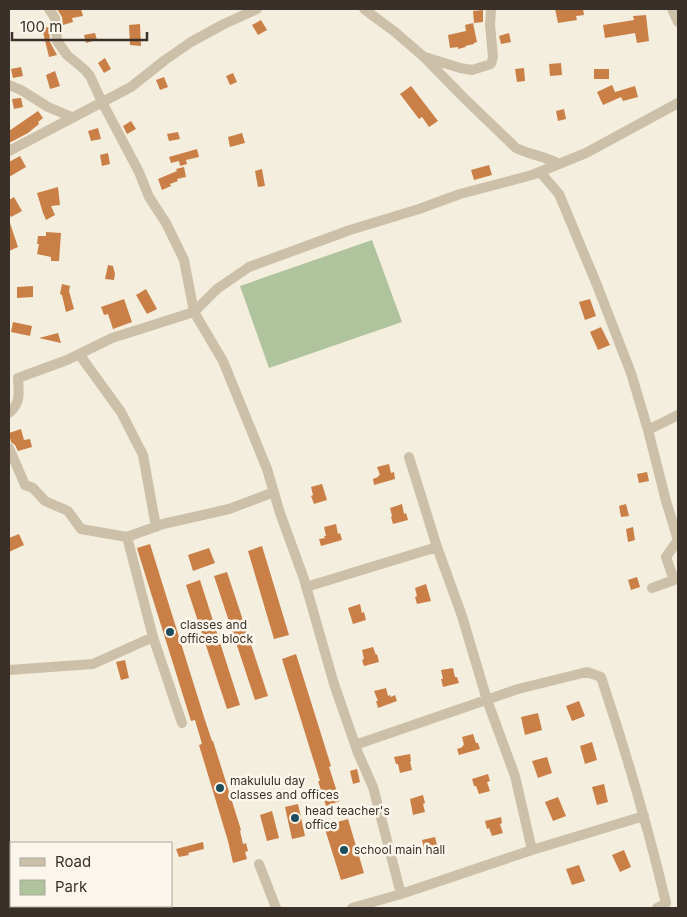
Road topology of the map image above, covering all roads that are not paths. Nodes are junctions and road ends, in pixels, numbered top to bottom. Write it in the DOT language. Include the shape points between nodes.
graph roads {
  1 [pos="49,9"];
  2 [pos="257,9"];
  3 [pos="364,9"];
  4 [pos="491,9"];
  5 [pos="672,9"];
  6 [pos="678,22"];
  7 [pos="424,57"];
  8 [pos="9,85"];
  9 [pos="102,102"];
  10 [pos="678,103"];
  11 [pos="72,117"];
  12 [pos="9,151"];
  13 [pos="559,164"];
  14 [pos="540,172"];
  15 [pos="194,312"];
  16 [pos="79,354"];
  17 [pos="9,413"];
  18 [pos="678,415"];
  19 [pos="648,430"];
  20 [pos="9,448"];
  21 [pos="409,457"];
  22 [pos="274,492"];
  23 [pos="156,527"];
  24 [pos="127,537"];
  25 [pos="437,547"];
  26 [pos="306,587"];
  27 [pos="652,588"];
  28 [pos="153,637"];
  29 [pos="9,670"];
  30 [pos="487,700"];
  31 [pos="182,723"];
  32 [pos="356,745"];
  33 [pos="644,816"];
  34 [pos="532,850"];
  35 [pos="260,864"];
  36 [pos="401,894"];
  37 [pos="276,908"];
  38 [pos="352,908"];
  39 [pos="657,908"];
  1 -- 9 [label="street" via="55,18 57,41 90,76"];
  2 -- 9 [label="street" via="191,42 131,87"];
  3 -- 7 [label="street"];
  4 -- 7 [label="street" via="491,64 472,70"];
  5 -- 6 [label="street"];
  7 -- 13 [label="street" via="516,148"];
  8 -- 11 [label="street"];
  9 -- 11 [label="street"];
  9 -- 15 [label="street" via="184,260"];
  10 -- 13 [label="street" via="586,153"];
  11 -- 12 [label="street"];
  13 -- 14 [label="street"];
  14 -- 15 [label="street" via="460,194 249,267 217,289"];
  14 -- 19 [label="street" via="559,194 576,234 631,373"];
  15 -- 16 [label="street" via="112,338"];
  15 -- 22 [label="street" via="223,361"];
  16 -- 17 [label="street" via="18,378 17,405"];
  16 -- 23 [label="street" via="121,412 143,455"];
  18 -- 19 [label="street"];
  19 -- 27 [label="street" via="678,540 666,557 674,580"];
  20 -- 24 [label="street" via="25,485 68,511 81,529"];
  21 -- 25 [label="street"];
  22 -- 23 [label="street" via="230,509"];
  22 -- 26 [label="street"];
  23 -- 24 [label="street"];
  24 -- 28 [label="street"];
  25 -- 26 [label="street"];
  25 -- 30 [label="street"];
  26 -- 32 [label="street" via="334,684"];
  28 -- 29 [label="street" via="93,664"];
  28 -- 31 [label="street"];
  30 -- 32 [label="street"];
  30 -- 33 [label="street" via="587,672 601,677"];
  30 -- 34 [label="street" via="514,776"];
  32 -- 36 [label="street" via="373,788"];
  33 -- 34 [label="street"];
  33 -- 39 [label="street" via="666,903"];
  34 -- 36 [label="street"];
  35 -- 37 [label="street"];
  36 -- 38 [label="street"];
}
